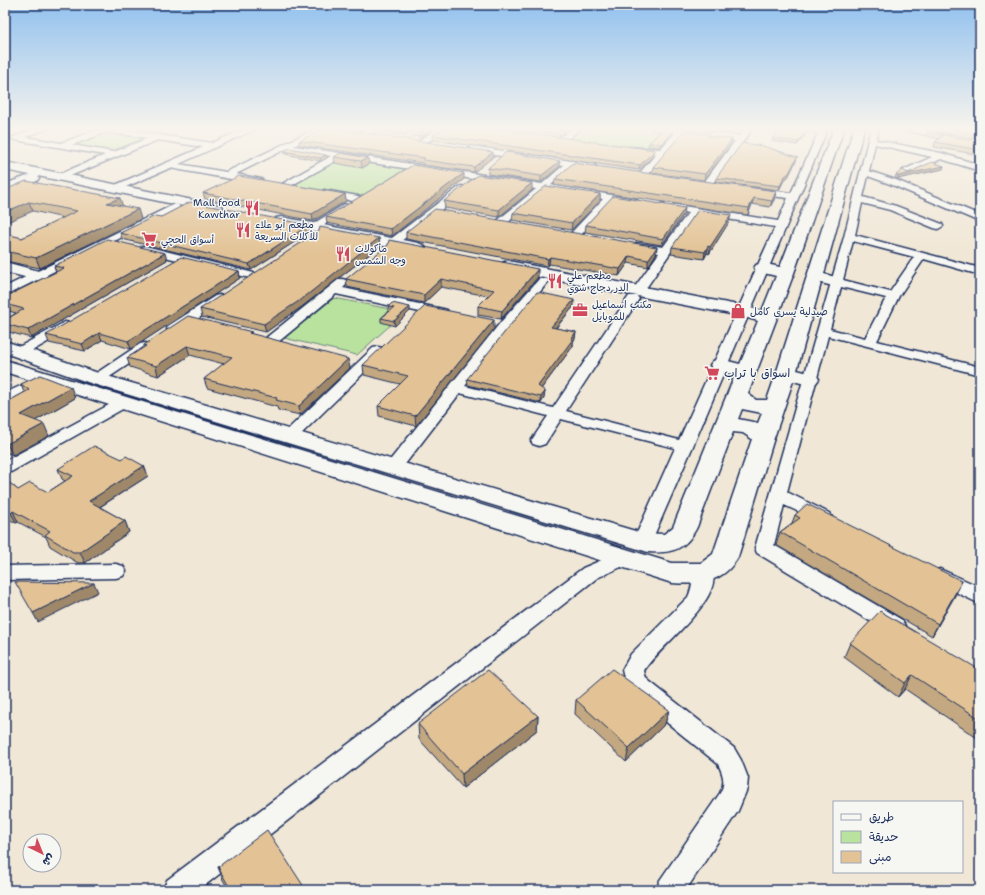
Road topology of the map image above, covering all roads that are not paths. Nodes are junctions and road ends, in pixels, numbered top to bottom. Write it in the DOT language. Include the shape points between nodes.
graph roads {
  1 [pos="24,170"];
  2 [pos="77,170"];
  3 [pos="159,170"];
  4 [pos="194,170"];
  5 [pos="239,170"];
  6 [pos="309,170"];
  7 [pos="407,170"];
  8 [pos="437,170"];
  9 [pos="486,170"];
  10 [pos="564,170"];
  11 [pos="643,170"];
  12 [pos="718,170"];
  13 [pos="807,170"];
  14 [pos="846,170"];
  15 [pos="849,170"];
  16 [pos="911,170"];
  17 [pos="906,172"];
  18 [pos="5,173"];
  19 [pos="401,173"];
  20 [pos="847,173"];
  21 [pos="226,176"];
  22 [pos="478,176"];
  23 [pos="60,177"];
  24 [pos="657,177"];
  25 [pos="33,178"];
  26 [pos="277,185"];
  27 [pos="707,185"];
  28 [pos="544,186"];
  29 [pos="116,188"];
  30 [pos="299,188"];
  31 [pos="5,189"];
  32 [pos="746,190"];
  33 [pos="314,191"];
  34 [pos="793,196"];
  35 [pos="611,197"];
  36 [pos="641,202"];
  37 [pos="656,205"];
  38 [pos="175,207"];
  39 [pos="198,208"];
  40 [pos="434,211"];
  41 [pos="694,211"];
  42 [pos="225,214"];
  43 [pos="449,214"];
  44 [pos="980,219"];
  45 [pos="269,222"];
  46 [pos="516,224"];
  47 [pos="781,225"];
  48 [pos="938,226"];
  49 [pos="313,234"];
  50 [pos="800,236"];
  51 [pos="849,237"];
  52 [pos="590,238"];
  53 [pos="826,240"];
  54 [pos="109,241"];
  55 [pos="628,244"];
  56 [pos="385,248"];
  57 [pos="666,251"];
  58 [pos="430,254"];
  59 [pos="921,255"];
  60 [pos="182,258"];
  61 [pos="168,266"];
  62 [pos="5,267"];
  63 [pos="266,268"];
  64 [pos="762,268"];
  65 [pos="980,272"];
  66 [pos="786,273"];
  67 [pos="40,276"];
  68 [pos="254,276"];
  69 [pos="351,276"];
  70 [pos="814,278"];
  71 [pos="543,281"];
  72 [pos="837,282"];
  73 [pos="241,284"];
  74 [pos="334,290"];
  75 [pos="5,292"];
  76 [pos="228,293"];
  77 [pos="636,295"];
  78 [pos="893,296"];
  79 [pos="422,309"];
  80 [pos="452,315"];
  81 [pos="741,316"];
  82 [pos="188,319"];
  83 [pos="411,320"];
  84 [pos="74,321"];
  85 [pos="204,322"];
  86 [pos="766,322"];
  87 [pos="490,323"];
  88 [pos="505,326"];
  89 [pos="823,331"];
  90 [pos="257,336"];
  91 [pos="272,340"];
  92 [pos="388,342"];
  93 [pos="870,342"];
  94 [pos="286,344"];
  95 [pos="12,350"];
  96 [pos="351,360"];
  97 [pos="366,363"];
  98 [pos="720,364"];
  99 [pos="5,366"];
  100 [pos="980,371"];
  101 [pos="747,372"];
  102 [pos="786,374"];
  103 [pos="45,379"];
  104 [pos="97,379"];
  105 [pos="809,379"];
  106 [pos="457,388"];
  107 [pos="738,394"];
  108 [pos="5,399"];
  109 [pos="123,403"];
  110 [pos="774,404"];
  111 [pos="558,413"];
  112 [pos="725,427"];
  113 [pos="289,437"];
  114 [pos="763,438"];
  115 [pos="539,441"];
  116 [pos="684,446"];
  117 [pos="5,468"];
  118 [pos="393,468"];
  119 [pos="779,495"];
  120 [pos="837,524"];
  121 [pos="642,542"];
  122 [pos="622,558"];
  123 [pos="926,569"];
  124 [pos="116,571"];
  125 [pos="704,572"];
  126 [pos="5,573"];
  127 [pos="980,596"];
  128 [pos="912,636"];
  129 [pos="177,890"];
  130 [pos="670,890"];
  1 -- 23 [label="street"];
  2 -- 23 [label="street"];
  3 -- 29 [label="street"];
  4 -- 21 [label="street"];
  5 -- 21 [label="street"];
  6 -- 26 [label="street"];
  7 -- 19 [label="street"];
  8 -- 22 [label="street"];
  9 -- 22 [label="street"];
  10 -- 28 [label="street"];
  11 -- 24 [label="street" via="639,174"];
  12 -- 27 [label="street"];
  13 -- 34 [label="street"];
  14 -- 20 [label="street"];
  15 -- 20 [label="street"];
  16 -- 17 [label="street"];
  18 -- 25 [label="street"];
  20 -- 44 [label="street" via="893,182"];
  20 -- 48 [label="street" via="893,208"];
  20 -- 50 [label="street"];
  20 -- 51 [label="street"];
  20 -- 53 [label="street"];
  21 -- 26 [label="street"];
  22 -- 28 [label="street"];
  22 -- 40 [label="street"];
  23 -- 29 [label="street"];
  25 -- 31 [label="street"];
  25 -- 38 [label="street"];
  26 -- 30 [label="street"];
  28 -- 35 [label="street"];
  28 -- 46 [label="street" via="498,222"];
  29 -- 39 [label="street"];
  32 -- 34 [label="street"];
  33 -- 49 [label="street" via="361,197"];
  34 -- 47 [label="street"];
  35 -- 36 [label="street"];
  35 -- 52 [label="street" via="572,234"];
  37 -- 41 [label="street"];
  38 -- 39 [label="street"];
  38 -- 54 [label="street"];
  39 -- 42 [label="street"];
  40 -- 43 [label="street"];
  40 -- 56 [label="street"];
  41 -- 47 [label="street"];
  41 -- 57 [label="street"];
  45 -- 49 [label="street"];
  47 -- 64 [label="street"];
  49 -- 56 [label="street"];
  50 -- 53 [label="street" via="812,243"];
  50 -- 66 [label="street"];
  51 -- 59 [label="street"];
  51 -- 72 [label="street"];
  53 -- 70 [label="street"];
  54 -- 60 [label="street"];
  54 -- 67 [label="street"];
  55 -- 57 [label="street"];
  56 -- 58 [label="street"];
  57 -- 77 [label="street"];
  59 -- 65 [label="street"];
  59 -- 78 [label="street"];
  60 -- 61 [label="street"];
  60 -- 68 [label="street"];
  62 -- 67 [label="street"];
  63 -- 68 [label="street"];
  64 -- 66 [label="street"];
  64 -- 81 [label="street"];
  66 -- 86 [label="street"];
  67 -- 75 [label="street"];
  68 -- 73 [label="street"];
  69 -- 74 [label="street"];
  70 -- 72 [label="street"];
  70 -- 102 [label="street"];
  71 -- 77 [label="street"];
  71 -- 77 [label="street" via="495,267"];
  71 -- 88 [label="street"];
  72 -- 78 [label="street"];
  72 -- 89 [label="street"];
  74 -- 79 [label="street"];
  74 -- 91 [label="street"];
  76 -- 82 [label="street"];
  77 -- 81 [label="street"];
  77 -- 111 [label="street"];
  78 -- 93 [label="street"];
  79 -- 80 [label="street"];
  79 -- 83 [label="street"];
  81 -- 86 [label="street"];
  81 -- 98 [label="street"];
  82 -- 85 [label="street"];
  82 -- 104 [label="street"];
  84 -- 95 [label="street"];
  86 -- 101 [label="street"];
  87 -- 88 [label="street"];
  88 -- 106 [label="street"];
  89 -- 93 [label="street"];
  89 -- 105 [label="street"];
  90 -- 91 [label="street"];
  91 -- 94 [label="street"];
  92 -- 97 [label="street"];
  93 -- 100 [label="street"];
  95 -- 104 [label="street"];
  96 -- 97 [label="street"];
  97 -- 113 [label="street"];
  98 -- 101 [label="street"];
  98 -- 116 [label="street"];
  99 -- 103 [label="street"];
  101 -- 107 [label="street"];
  102 -- 105 [label="street"];
  102 -- 110 [label="street"];
  103 -- 108 [label="street"];
  103 -- 109 [label="street"];
  104 -- 113 [label="street"];
  105 -- 119 [label="street"];
  106 -- 111 [label="street"];
  106 -- 118 [label="street"];
  107 -- 110 [label="street" via="742,400 750,404 766,407"];
  107 -- 112 [label="street"];
  109 -- 117 [label="street"];
  109 -- 122 [label="street"];
  110 -- 114 [label="street"];
  111 -- 115 [label="street"];
  111 -- 116 [label="street"];
  112 -- 114 [label="street" via="747,427"];
  112 -- 121 [label="street" via="683,533 665,543"];
  113 -- 118 [label="street"];
  114 -- 125 [label="street" via="725,557 721,565"];
  116 -- 121 [label="street"];
  118 -- 121 [label="street"];
  119 -- 120 [label="street"];
  119 -- 128 [label="street" via="764,548"];
  122 -- 125 [label="street" via="672,573"];
  122 -- 129 [label="street" via="590,573"];
  123 -- 127 [label="street"];
  124 -- 126 [label="street"];
  125 -- 130 [label="street" via="702,588 694,602 639,660 633,670 636,682 641,688 726,756 736,780 735,792 729,802"];
}
